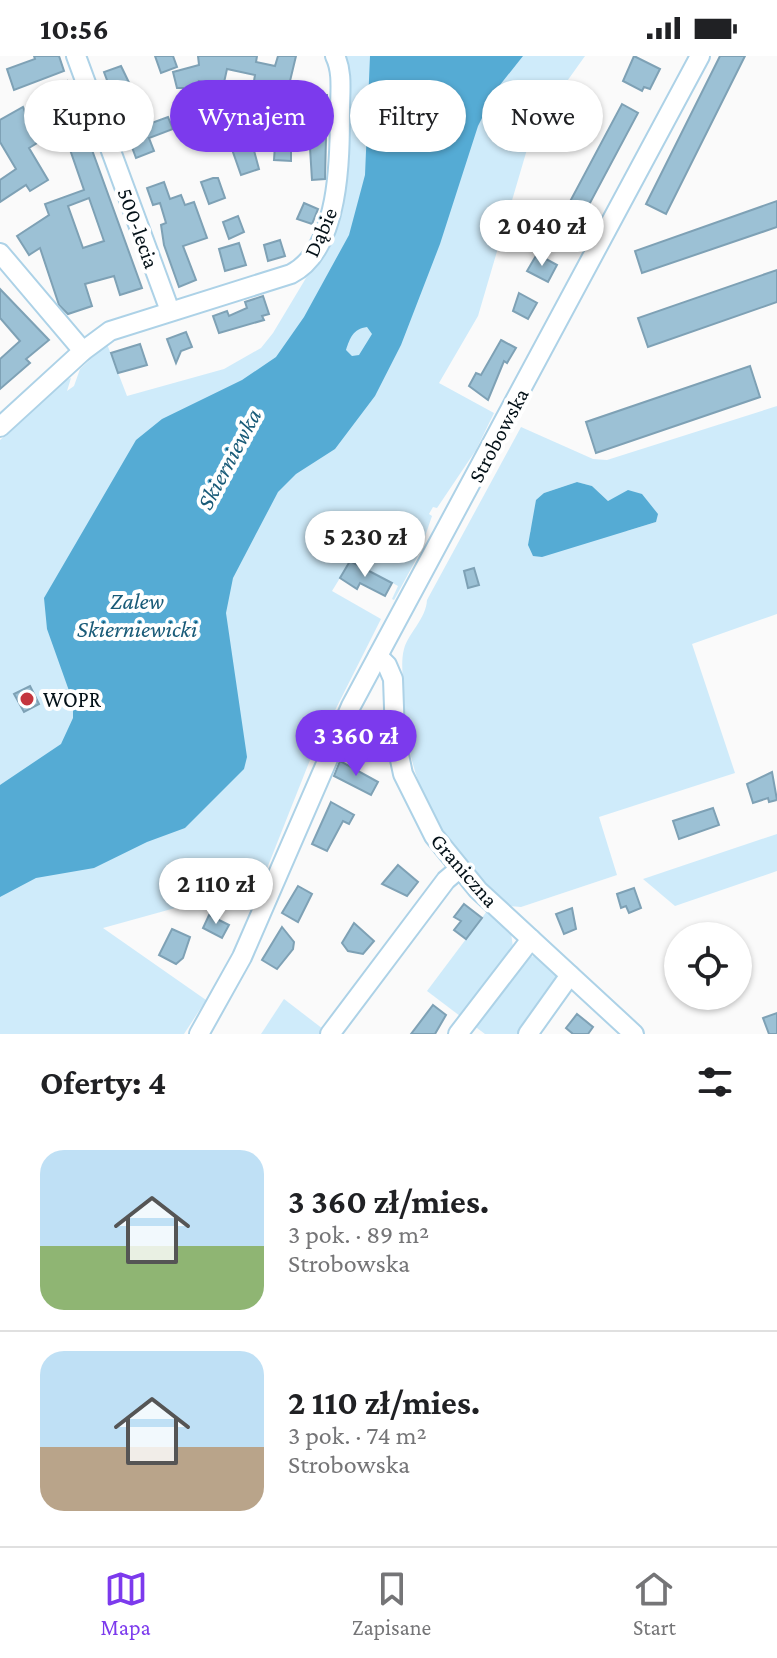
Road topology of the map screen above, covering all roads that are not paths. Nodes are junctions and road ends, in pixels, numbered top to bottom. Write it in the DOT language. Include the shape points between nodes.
graph roads {
  1 [pos="335,56"];
  2 [pos="700,56"];
  3 [pos="81,57"];
  4 [pos="0,253"];
  5 [pos="170,311"];
  6 [pos="83,351"];
  7 [pos="0,427"];
  8 [pos="378,656"];
  9 [pos="459,869"];
  10 [pos="531,939"];
  11 [pos="570,975"];
  12 [pos="199,1034"];
  13 [pos="330,1034"];
  14 [pos="458,1034"];
  15 [pos="528,1034"];
  16 [pos="634,1034"];
  1 -- 5 [label="street, Dąbie" via="340,71 339,171 336,194 311,260 291,274"];
  2 -- 8 [label="street, Strobowska"];
  3 -- 5 [label="street, 500-lecia"];
  4 -- 6 [label="street"];
  5 -- 6 [label="street, Dąbie" via="110,331"];
  6 -- 7 [label="street, Dąbie"];
  8 -- 9 [label="street, Graniczna" via="393,679 395,736 408,786 434,836"];
  8 -- 12 [label="street, Strobowska" via="329,751 232,979"];
  9 -- 10 [label="street, Graniczna"];
  9 -- 13 [label="street"];
  10 -- 11 [label="street, Graniczna"];
  10 -- 14 [label="street"];
  11 -- 15 [label="street"];
  11 -- 16 [label="street, Graniczna"];
}
